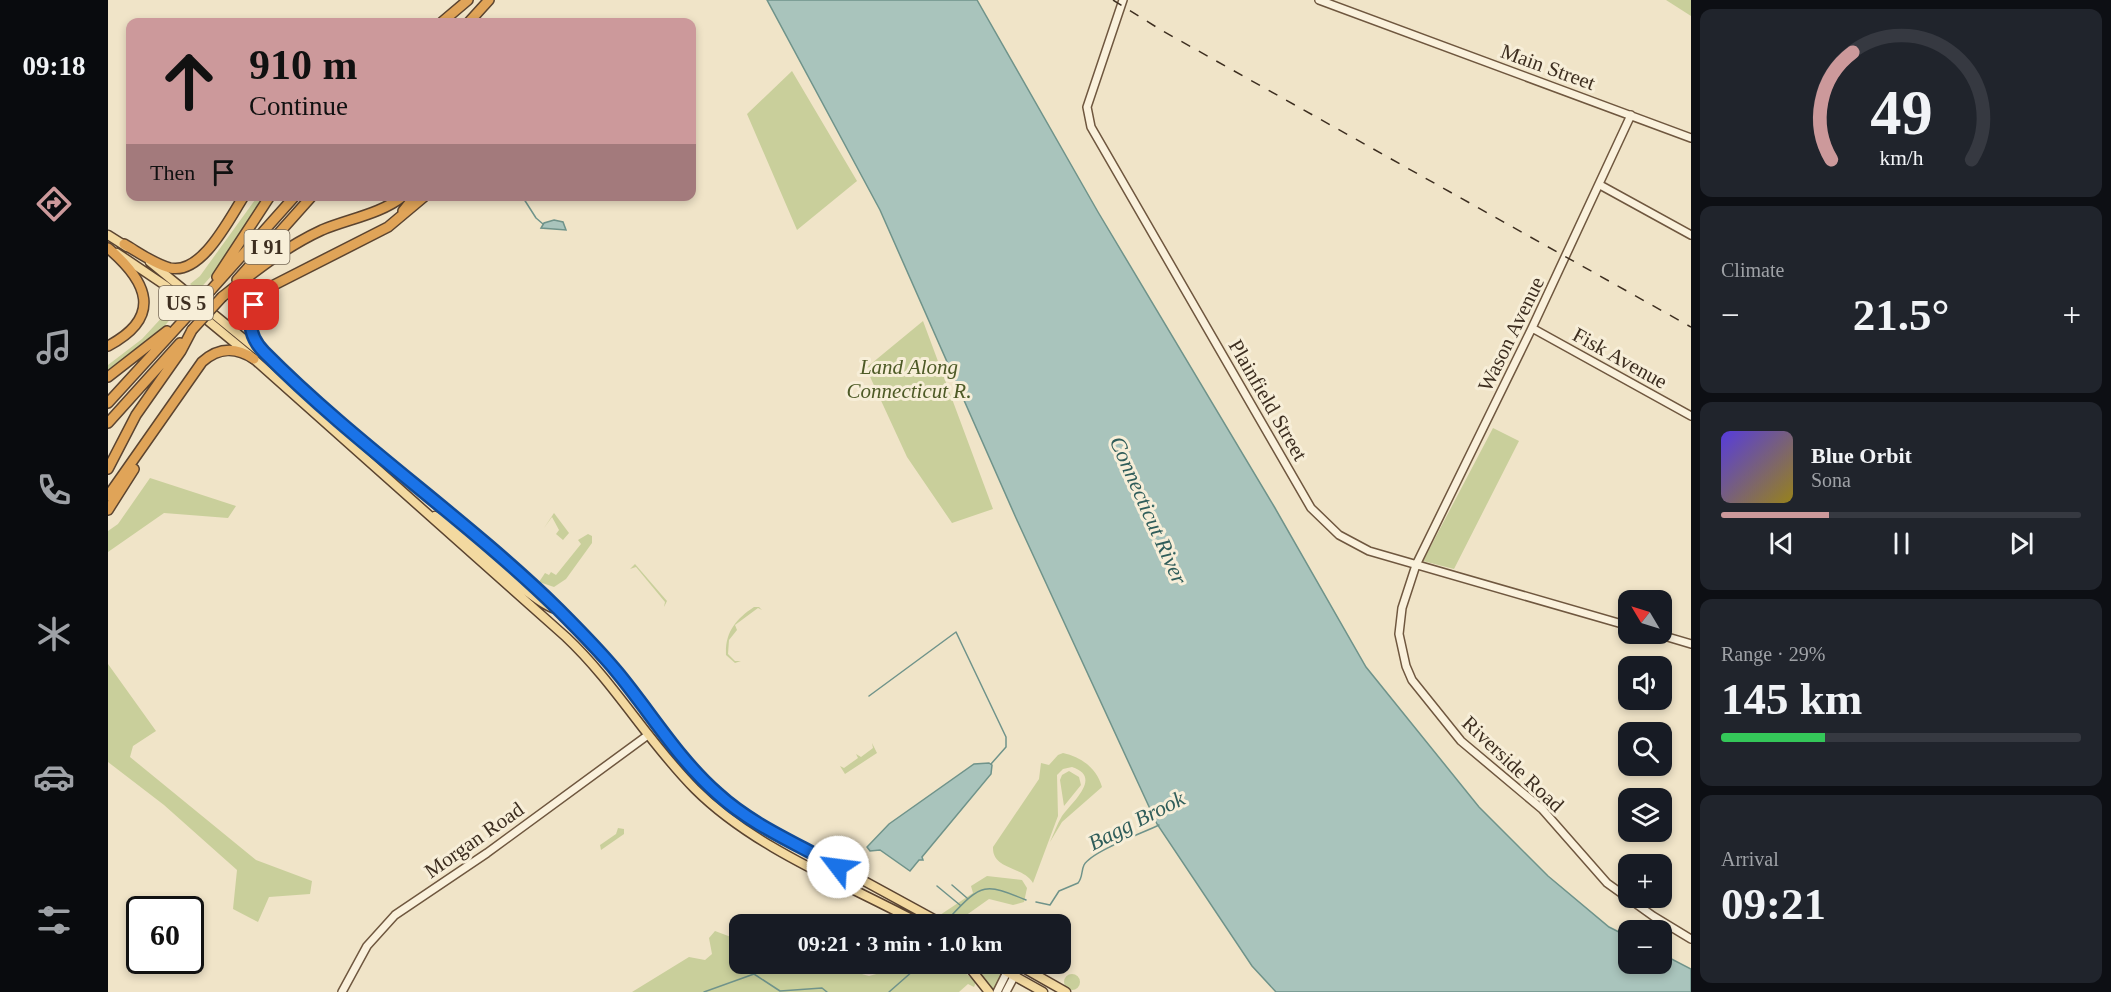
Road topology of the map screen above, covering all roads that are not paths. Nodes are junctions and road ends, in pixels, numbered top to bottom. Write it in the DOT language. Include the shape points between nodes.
graph roads {
  1 [pos="470,0"];
  2 [pos="490,0"];
  3 [pos="1123,0"];
  4 [pos="1319,0"];
  5 [pos="447,18"];
  6 [pos="455,18"];
  7 [pos="473,18"];
  8 [pos="478,18"];
  9 [pos="1631,115"];
  10 [pos="1691,138"];
  11 [pos="1600,185"];
  12 [pos="239,201"];
  13 [pos="267,201"];
  14 [pos="291,201"];
  15 [pos="308,201"];
  16 [pos="396,201"];
  17 [pos="411,201"];
  18 [pos="420,201"];
  19 [pos="108,236"];
  20 [pos="1691,236"];
  21 [pos="360,243"];
  22 [pos="124,244"];
  23 [pos="108,248"];
  24 [pos="211,290"];
  25 [pos="222,297"];
  26 [pos="182,322"];
  27 [pos="1532,328"];
  28 [pos="192,330"];
  29 [pos="108,346"];
  30 [pos="254,359"];
  31 [pos="193,374"];
  32 [pos="287,375"];
  33 [pos="108,376"];
  34 [pos="108,404"];
  35 [pos="1691,416"];
  36 [pos="108,423"];
  37 [pos="108,469"];
  38 [pos="108,496"];
  39 [pos="108,510"];
  40 [pos="429,513"];
  41 [pos="1416,565"];
  42 [pos="557,609"];
  43 [pos="1618,623"];
  44 [pos="558,629"];
  45 [pos="1672,638"];
  46 [pos="1691,644"];
  47 [pos="654,721"];
  48 [pos="660,729"];
  49 [pos="648,735"];
  50 [pos="795,857"];
  51 [pos="852,875"];
  52 [pos="902,914"];
  53 [pos="924,914"];
  54 [pos="1691,939"];
  55 [pos="974,974"];
  56 [pos="1011,974"];
  57 [pos="1034,974"];
  58 [pos="342,992"];
  59 [pos="988,992"];
  60 [pos="997,992"];
  61 [pos="1006,992"];
  62 [pos="1044,992"];
  63 [pos="1066,992"];
  1 -- 5 [label="highway"];
  1 -- 6 [label="highway"];
  2 -- 7 [label="highway"];
  2 -- 8 [label="highway"];
  3 -- 41 [label="street, Plainfield Street" via="1087,107 1091,126 1311,508 1325,524 1355,544"];
  4 -- 9 [label="street, Main Street"];
  9 -- 10 [label="street, Main Street"];
  9 -- 11 [label="street, Wason Avenue"];
  11 -- 20 [label="street"];
  11 -- 27 [label="street, Wason Avenue"];
  12 -- 22 [label="highway" via="212,243 194,262 177,268 164,266"];
  13 -- 24 [label="highway"];
  14 -- 24 [label="highway, I 91"];
  15 -- 25 [label="highway, I 91"];
  16 -- 25 [label="highway" via="296,244"];
  17 -- 21 [label="highway" via="392,222"];
  18 -- 21 [label="highway" via="400,219"];
  19 -- 22 [label="main road, US 5"];
  21 -- 32 [label="highway" via="274,285 256,302 251,317 254,338"];
  22 -- 32 [label="main road, US 5"];
  23 -- 29 [label="highway" via="135,275 144,301 136,327"];
  23 -- 30 [label="main road, US 5" via="158,280"];
  24 -- 26 [label="highway, I 91, bridge"];
  25 -- 28 [label="highway, I 91, bridge"];
  26 -- 33 [label="highway"];
  26 -- 34 [label="highway, I 91"];
  27 -- 35 [label="street, Fisk Avenue"];
  27 -- 41 [label="street, Wason Avenue"];
  28 -- 36 [label="highway, I 91"];
  28 -- 37 [label="highway" via="136,415"];
  30 -- 31 [label="highway" via="242,352 225,350 206,359"];
  30 -- 40 [label="main road, US 5"];
  31 -- 38 [label="highway"];
  31 -- 39 [label="highway"];
  32 -- 42 [label="main road, US 5"];
  40 -- 42 [label="main road" via="462,535 542,604"];
  40 -- 44 [label="main road, US 5"];
  41 -- 43 [label="street, Plainfield Street"];
  41 -- 54 [label="street, Riverside Road" via="1402,608 1400,634 1406,666 1419,691 1466,747 1542,809 1607,883"];
  42 -- 44 [label="main road"];
  42 -- 47 [label="main road, US 5" via="616,672"];
  44 -- 49 [label="main road, US 5" via="610,683"];
  45 -- 46 [label="street"];
  47 -- 48 [label="main road, US 5"];
  47 -- 49 [label="main road"];
  48 -- 49 [label="main road"];
  48 -- 51 [label="main road, US 5" via="691,766 736,809"];
  49 -- 50 [label="main road, US 5" via="711,803 749,831"];
  49 -- 58 [label="street, Morgan Road" via="395,915 367,946"];
  50 -- 51 [label="main road" via="851,883 855,879"];
  50 -- 52 [label="main road, US 5"];
  51 -- 53 [label="main road, US 5"];
  55 -- 59 [label="main road"];
  56 -- 60 [label="street"];
  56 -- 61 [label="street"];
  56 -- 62 [label="main road"];
  57 -- 63 [label="main road"];
}
